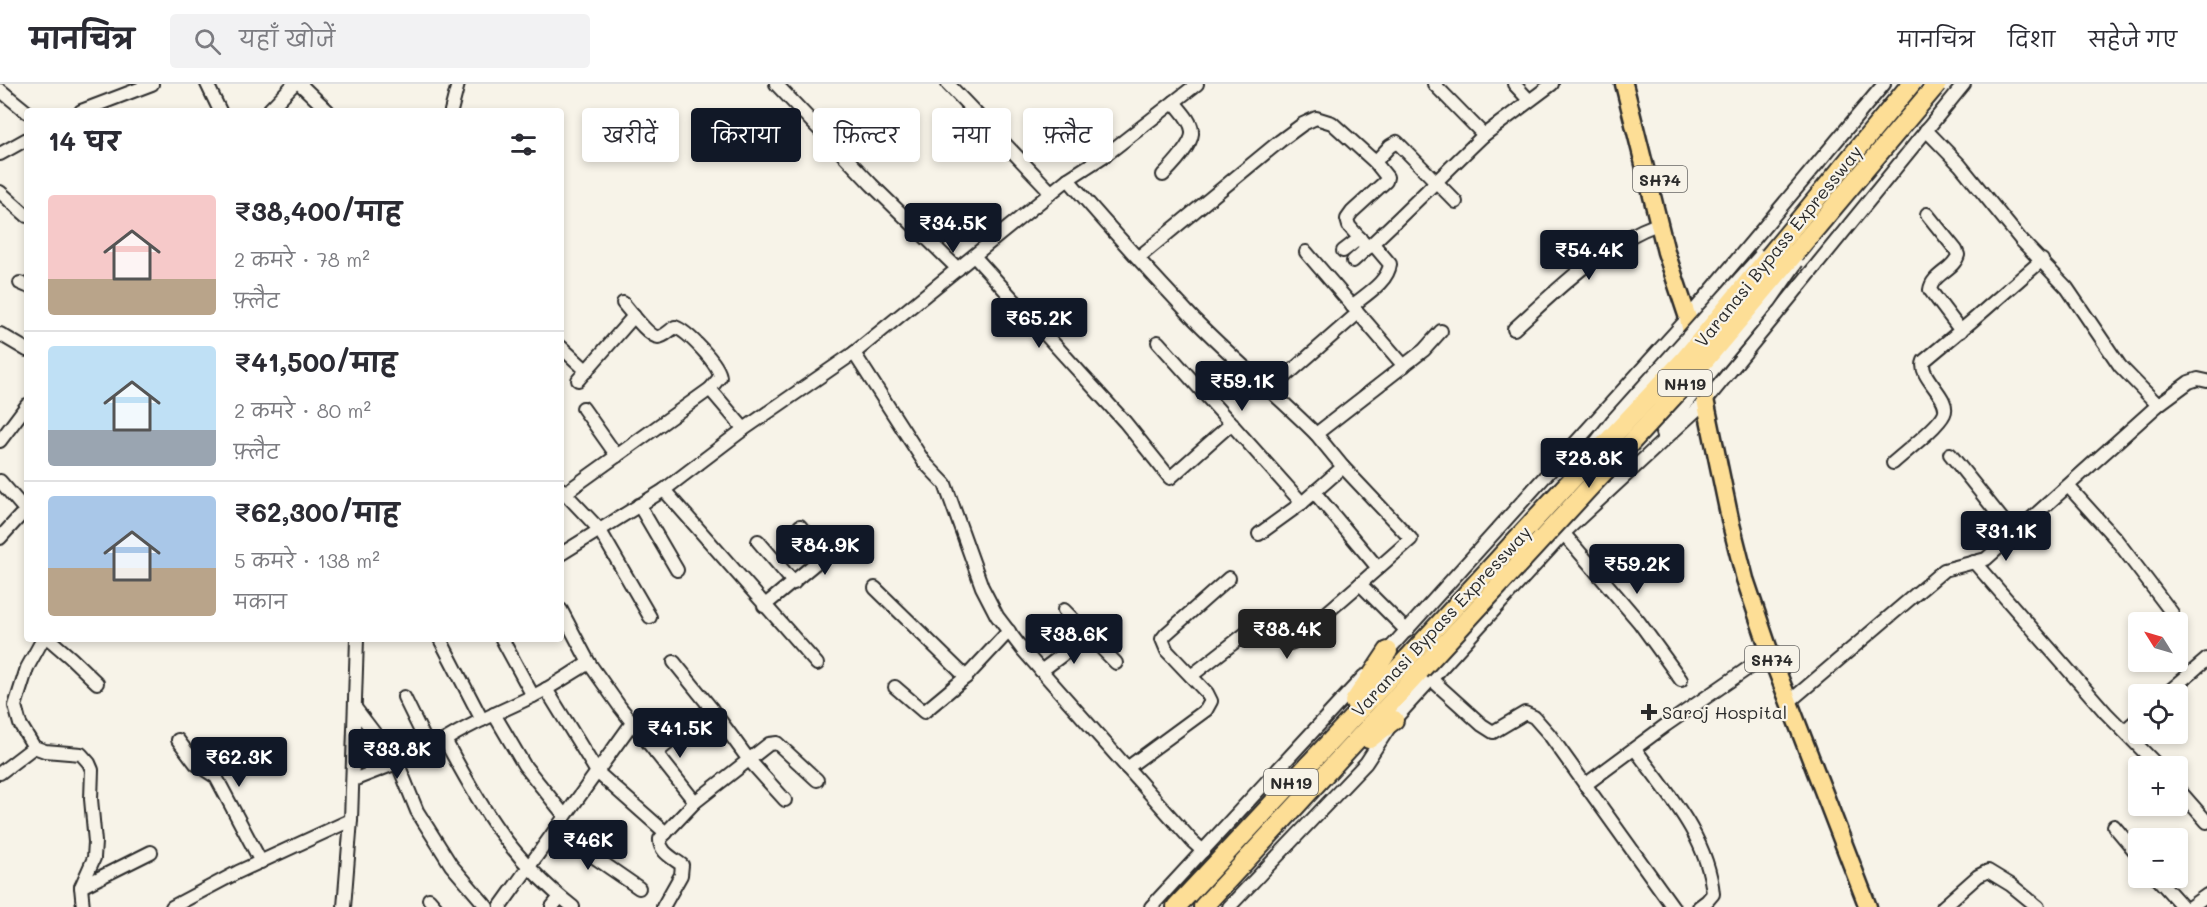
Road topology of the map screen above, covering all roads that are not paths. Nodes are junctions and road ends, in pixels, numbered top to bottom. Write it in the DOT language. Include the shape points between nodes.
graph roads {
  1 [pos="152,84"];
  2 [pos="207,84"];
  3 [pos="294,84"];
  4 [pos="300,84"];
  5 [pos="458,84"];
  6 [pos="776,84"];
  7 [pos="948,84"];
  8 [pos="1196,84"];
  9 [pos="1434,84"];
  10 [pos="1514,84"];
  11 [pos="1552,84"];
  12 [pos="1624,84"];
  13 [pos="1635,84"];
  14 [pos="1884,84"];
  15 [pos="1911,84"];
  16 [pos="1937,84"];
  17 [pos="1964,84"];
  18 [pos="0,90"];
  19 [pos="1529,100"];
  20 [pos="1174,102"];
  21 [pos="89,108"];
  22 [pos="219,108"];
  23 [pos="271,108"];
  24 [pos="325,108"];
  25 [pos="452,108"];
  26 [pos="24,110"];
  27 [pos="1926,130"];
  28 [pos="1484,135"];
  29 [pos="24,141"];
  30 [pos="0,154"];
  31 [pos="1375,162"];
  32 [pos="1163,175"];
  33 [pos="1068,179"];
  34 [pos="1436,181"];
  35 [pos="0,192"];
  36 [pos="1051,192"];
  37 [pos="1456,202"];
  38 [pos="1836,204"];
  39 [pos="24,213"];
  40 [pos="1927,214"];
  41 [pos="1660,223"];
  42 [pos="1360,238"];
  43 [pos="1370,246"];
  44 [pos="1344,251"];
  45 [pos="1306,252"];
  46 [pos="974,256"];
  47 [pos="1138,257"];
  48 [pos="2042,260"];
  49 [pos="1353,261"];
  50 [pos="958,269"];
  51 [pos="1675,276"];
  52 [pos="623,303"];
  53 [pos="1355,309"];
  54 [pos="634,316"];
  55 [pos="1688,318"];
  56 [pos="1514,329"];
  57 [pos="1441,331"];
  58 [pos="1961,331"];
  59 [pos="0,334"];
  60 [pos="1158,342"];
  61 [pos="24,348"];
  62 [pos="564,351"];
  63 [pos="854,353"];
  64 [pos="1404,366"];
  65 [pos="2207,381"];
  66 [pos="710,388"];
  67 [pos="1270,390"];
  68 [pos="1699,398"];
  69 [pos="2158,405"];
  70 [pos="583,408"];
  71 [pos="24,409"];
  72 [pos="1232,423"];
  73 [pos="744,429"];
  74 [pos="1316,434"];
  75 [pos="0,441"];
  76 [pos="1950,454"];
  77 [pos="617,456"];
  78 [pos="1893,463"];
  79 [pos="1343,467"];
  80 [pos="0,481"];
  81 [pos="2068,486"];
  82 [pos="564,490"];
  83 [pos="663,490"];
  84 [pos="564,492"];
  85 [pos="1315,493"];
  86 [pos="1302,503"];
  87 [pos="639,505"];
  88 [pos="24,509"];
  89 [pos="24,514"];
  90 [pos="800,526"];
  91 [pos="599,529"];
  92 [pos="1259,534"];
  93 [pos="1564,534"];
  94 [pos="2014,534"];
  95 [pos="0,538"];
  96 [pos="758,541"];
  97 [pos="564,552"];
  98 [pos="1974,562"];
  99 [pos="1378,568"];
  100 [pos="677,570"];
  101 [pos="1229,578"];
  102 [pos="794,583"];
  103 [pos="1360,584"];
  104 [pos="875,588"];
  105 [pos="764,606"];
  106 [pos="1064,610"];
  107 [pos="2171,612"];
  108 [pos="564,616"];
  109 [pos="650,617"];
  110 [pos="1009,631"];
  111 [pos="1407,631"];
  112 [pos="1089,635"];
  113 [pos="42,642"];
  114 [pos="52,642"];
  115 [pos="357,642"];
  116 [pos="442,642"];
  117 [pos="504,642"];
  118 [pos="1388,651"];
  119 [pos="1770,653"];
  120 [pos="2207,659"];
  121 [pos="674,662"];
  122 [pos="589,663"];
  123 [pos="1116,663"];
  124 [pos="817,664"];
  125 [pos="1419,669"];
  126 [pos="1041,671"];
  127 [pos="1191,676"];
  128 [pos="966,677"];
  129 [pos="1681,680"];
  130 [pos="97,683"];
  131 [pos="2178,684"];
  132 [pos="895,687"];
  133 [pos="546,689"];
  134 [pos="533,696"];
  135 [pos="404,697"];
  136 [pos="1789,702"];
  137 [pos="711,708"];
  138 [pos="356,709"];
  139 [pos="494,714"];
  140 [pos="482,720"];
  141 [pos="1394,720"];
  142 [pos="632,723"];
  143 [pos="2128,728"];
  144 [pos="2124,731"];
  145 [pos="178,740"];
  146 [pos="445,740"];
  147 [pos="34,747"];
  148 [pos="1635,749"];
  149 [pos="430,750"];
  150 [pos="656,753"];
  151 [pos="2148,756"];
  152 [pos="749,760"];
  153 [pos="1308,763"];
  154 [pos="398,764"];
  155 [pos="1127,768"];
  156 [pos="1330,769"];
  157 [pos="597,772"];
  158 [pos="0,773"];
  159 [pos="353,780"];
  160 [pos="817,780"];
  161 [pos="1585,785"];
  162 [pos="785,800"];
  163 [pos="2188,800"];
  164 [pos="695,802"];
  165 [pos="565,816"];
  166 [pos="351,820"];
  167 [pos="2207,822"];
  168 [pos="2114,826"];
  169 [pos="555,830"];
  170 [pos="666,833"];
  171 [pos="2128,843"];
  172 [pos="1203,851"];
  173 [pos="152,852"];
  174 [pos="261,862"];
  175 [pos="528,867"];
  176 [pos="81,887"];
  177 [pos="639,888"];
  178 [pos="2166,888"];
  179 [pos="2207,896"];
  180 [pos="556,902"];
  181 [pos="668,905"];
  182 [pos="83,907"];
  183 [pos="172,907"];
  184 [pos="344,907"];
  185 [pos="487,907"];
  186 [pos="500,907"];
  187 [pos="573,907"];
  188 [pos="1151,907"];
  189 [pos="1176,907"];
  190 [pos="1203,907"];
  191 [pos="1229,907"];
  192 [pos="1673,907"];
  193 [pos="1700,907"];
  194 [pos="1868,907"];
  195 [pos="1942,907"];
  196 [pos="2038,907"];
  197 [pos="2183,907"];
  198 [pos="2190,907"];
  1 -- 21 [label="street"];
  2 -- 22 [label="street"];
  3 -- 23 [label="street"];
  4 -- 24 [label="street"];
  5 -- 25 [label="street"];
  6 -- 50 [label="street"];
  7 -- 36 [label="street"];
  8 -- 20 [label="street"];
  9 -- 28 [label="street"];
  10 -- 19 [label="street"];
  11 -- 19 [label="street"];
  12 -- 41 [label="main road, SH74"];
  13 -- 51 [label="main road, SH74" via="1677,249"];
  14 -- 55 [label="street"];
  15 -- 125 [label="highway, Varanasi Bypass Expressway / NH19, bridge" via="1684,360 1549,504"];
  16 -- 38 [label="highway, Varanasi Bypass Expressway / NH19, bridge"];
  17 -- 27 [label="street"];
  18 -- 26 [label="street"];
  19 -- 28 [label="street"];
  20 -- 32 [label="street" via="1189,122 1192,136"];
  20 -- 33 [label="street"];
  27 -- 48 [label="street"];
  27 -- 68 [label="street"];
  28 -- 34 [label="street"];
  29 -- 30 [label="street"];
  31 -- 34 [label="street" via="1397,142"];
  31 -- 42 [label="street" via="1386,173 1386,181 1347,219"];
  31 -- 47 [label="street" via="1332,123 1316,118 1280,141"];
  33 -- 36 [label="street"];
  33 -- 47 [label="street"];
  34 -- 37 [label="street"];
  34 -- 43 [label="street"];
  35 -- 39 [label="street"];
  36 -- 46 [label="street"];
  38 -- 68 [label="street, bridge"];
  38 -- 125 [label="highway, Varanasi Bypass Expressway / NH19, bridge" via="1684,385"];
  40 -- 58 [label="street" via="1958,255 1932,282 1930,290"];
  41 -- 51 [label="main road, SH74"];
  41 -- 56 [label="street" via="1636,232 1584,265"];
  42 -- 43 [label="street"];
  42 -- 44 [label="street"];
  43 -- 49 [label="street"];
  43 -- 53 [label="street" via="1390,264 1389,271"];
  45 -- 53 [label="street"];
  46 -- 50 [label="street"];
  46 -- 72 [label="street" via="1125,422 1170,478"];
  47 -- 67 [label="street" via="1194,318"];
  48 -- 58 [label="street"];
  48 -- 69 [label="street" via="2067,288 2120,366"];
  50 -- 63 [label="street"];
  51 -- 55 [label="main road, SH74"];
  52 -- 54 [label="street"];
  53 -- 64 [label="street"];
  53 -- 67 [label="street"];
  54 -- 62 [label="street" via="583,376"];
  54 -- 66 [label="street" via="657,337 675,327 683,330 720,371 719,380"];
  55 -- 68 [label="main road, SH74"];
  55 -- 111 [label="street"];
  57 -- 64 [label="street"];
  58 -- 78 [label="street" via="1922,364 1946,407 1945,412"];
  59 -- 61 [label="street"];
  60 -- 72 [label="street"];
  63 -- 73 [label="street"];
  63 -- 110 [label="street" via="924,462 945,484 982,587"];
  64 -- 74 [label="street"];
  65 -- 69 [label="street" via="2189,382"];
  66 -- 73 [label="street"];
  66 -- 77 [label="street"];
  67 -- 74 [label="street"];
  68 -- 93 [label="street"];
  68 -- 119 [label="main road, SH74" via="1739,557"];
  69 -- 81 [label="street"];
  70 -- 77 [label="street"];
  71 -- 75 [label="street"];
  72 -- 86 [label="street"];
  73 -- 83 [label="street"];
  74 -- 79 [label="street"];
  76 -- 94 [label="street"];
  77 -- 82 [label="street"];
  79 -- 85 [label="street"];
  79 -- 99 [label="street" via="1411,539"];
  80 -- 88 [label="street"];
  81 -- 94 [label="street"];
  81 -- 107 [label="street" via="2115,538"];
  83 -- 87 [label="street"];
  83 -- 105 [label="street"];
  84 -- 91 [label="street"];
  85 -- 86 [label="street"];
  85 -- 99 [label="street"];
  86 -- 92 [label="street"];
  87 -- 91 [label="street"];
  87 -- 100 [label="street"];
  89 -- 95 [label="street"];
  90 -- 102 [label="street" via="818,556 813,567"];
  91 -- 97 [label="street"];
  91 -- 109 [label="street"];
  93 -- 125 [label="street"];
  93 -- 129 [label="street" via="1639,622"];
  94 -- 98 [label="street" via="1986,559"];
  96 -- 102 [label="street"];
  98 -- 136 [label="street" via="1944,570"];
  98 -- 144 [label="street"];
  99 -- 103 [label="street"];
  101 -- 127 [label="street" via="1162,639 1167,651"];
  102 -- 105 [label="street"];
  103 -- 111 [label="street"];
  103 -- 127 [label="street" via="1288,645 1264,627 1254,627"];
  104 -- 128 [label="street"];
  105 -- 124 [label="street"];
  106 -- 112 [label="street"];
  108 -- 122 [label="street"];
  110 -- 126 [label="street"];
  110 -- 128 [label="street"];
  111 -- 118 [label="street"];
  112 -- 123 [label="street"];
  112 -- 126 [label="street"];
  113 -- 147 [label="street" via="27,668 15,706 20,724"];
  114 -- 130 [label="street"];
  115 -- 138 [label="street"];
  116 -- 140 [label="street"];
  117 -- 134 [label="street"];
  118 -- 153 [label="highway"];
  118 -- 172 [label="street"];
  119 -- 136 [label="main road, SH74"];
  119 -- 148 [label="street"];
  120 -- 131 [label="street"];
  121 -- 137 [label="street"];
  122 -- 133 [label="street"];
  122 -- 142 [label="street"];
  125 -- 141 [label="street"];
  125 -- 153 [label="highway, Varanasi Bypass Expressway / NH19"];
  125 -- 156 [label="highway, Varanasi Bypass Expressway / NH19"];
  125 -- 161 [label="street" via="1493,732 1525,713 1534,717"];
  126 -- 155 [label="street"];
  127 -- 155 [label="street" via="1207,693 1210,705"];
  128 -- 132 [label="street" via="924,712"];
  133 -- 134 [label="street"];
  133 -- 157 [label="street"];
  134 -- 139 [label="street"];
  135 -- 149 [label="street"];
  136 -- 194 [label="main road, SH74"];
  137 -- 150 [label="street"];
  137 -- 152 [label="street"];
  138 -- 154 [label="street"];
  138 -- 159 [label="street"];
  139 -- 140 [label="street"];
  139 -- 165 [label="street" via="524,765"];
  140 -- 146 [label="street"];
  141 -- 156 [label="highway"];
  141 -- 191 [label="street" via="1366,763"];
  142 -- 150 [label="street"];
  142 -- 157 [label="street"];
  143 -- 144 [label="street"];
  144 -- 151 [label="street"];
  145 -- 174 [label="street" via="196,764 216,777"];
  146 -- 149 [label="street"];
  146 -- 175 [label="street" via="487,817"];
  147 -- 158 [label="street"];
  147 -- 176 [label="street" via="81,754 92,770 94,858"];
  148 -- 161 [label="street"];
  148 -- 193 [label="street" via="1699,841 1713,894"];
  149 -- 154 [label="street"];
  150 -- 164 [label="street"];
  152 -- 160 [label="street" via="769,744 777,743"];
  152 -- 162 [label="street"];
  152 -- 164 [label="street"];
  153 -- 189 [label="highway, Varanasi Bypass Expressway / NH19"];
  154 -- 159 [label="street"];
  154 -- 185 [label="street" via="417,812 451,865"];
  155 -- 172 [label="street"];
  156 -- 190 [label="highway, Varanasi Bypass Expressway / NH19"];
  157 -- 165 [label="street"];
  157 -- 170 [label="street"];
  159 -- 166 [label="street"];
  161 -- 192 [label="street"];
  163 -- 167 [label="street"];
  164 -- 170 [label="street"];
  165 -- 169 [label="street"];
  166 -- 174 [label="street"];
  166 -- 184 [label="street"];
  168 -- 171 [label="street"];
  169 -- 175 [label="street"];
  169 -- 177 [label="street"];
  170 -- 181 [label="street" via="659,845 682,865"];
  172 -- 188 [label="street"];
  173 -- 176 [label="street"];
  174 -- 183 [label="street"];
  175 -- 180 [label="street"];
  175 -- 186 [label="street"];
  176 -- 182 [label="street"];
  178 -- 197 [label="street"];
  179 -- 198 [label="street"];
  180 -- 187 [label="street"];
  195 -- 196 [label="street" via="1988,871"];
}
